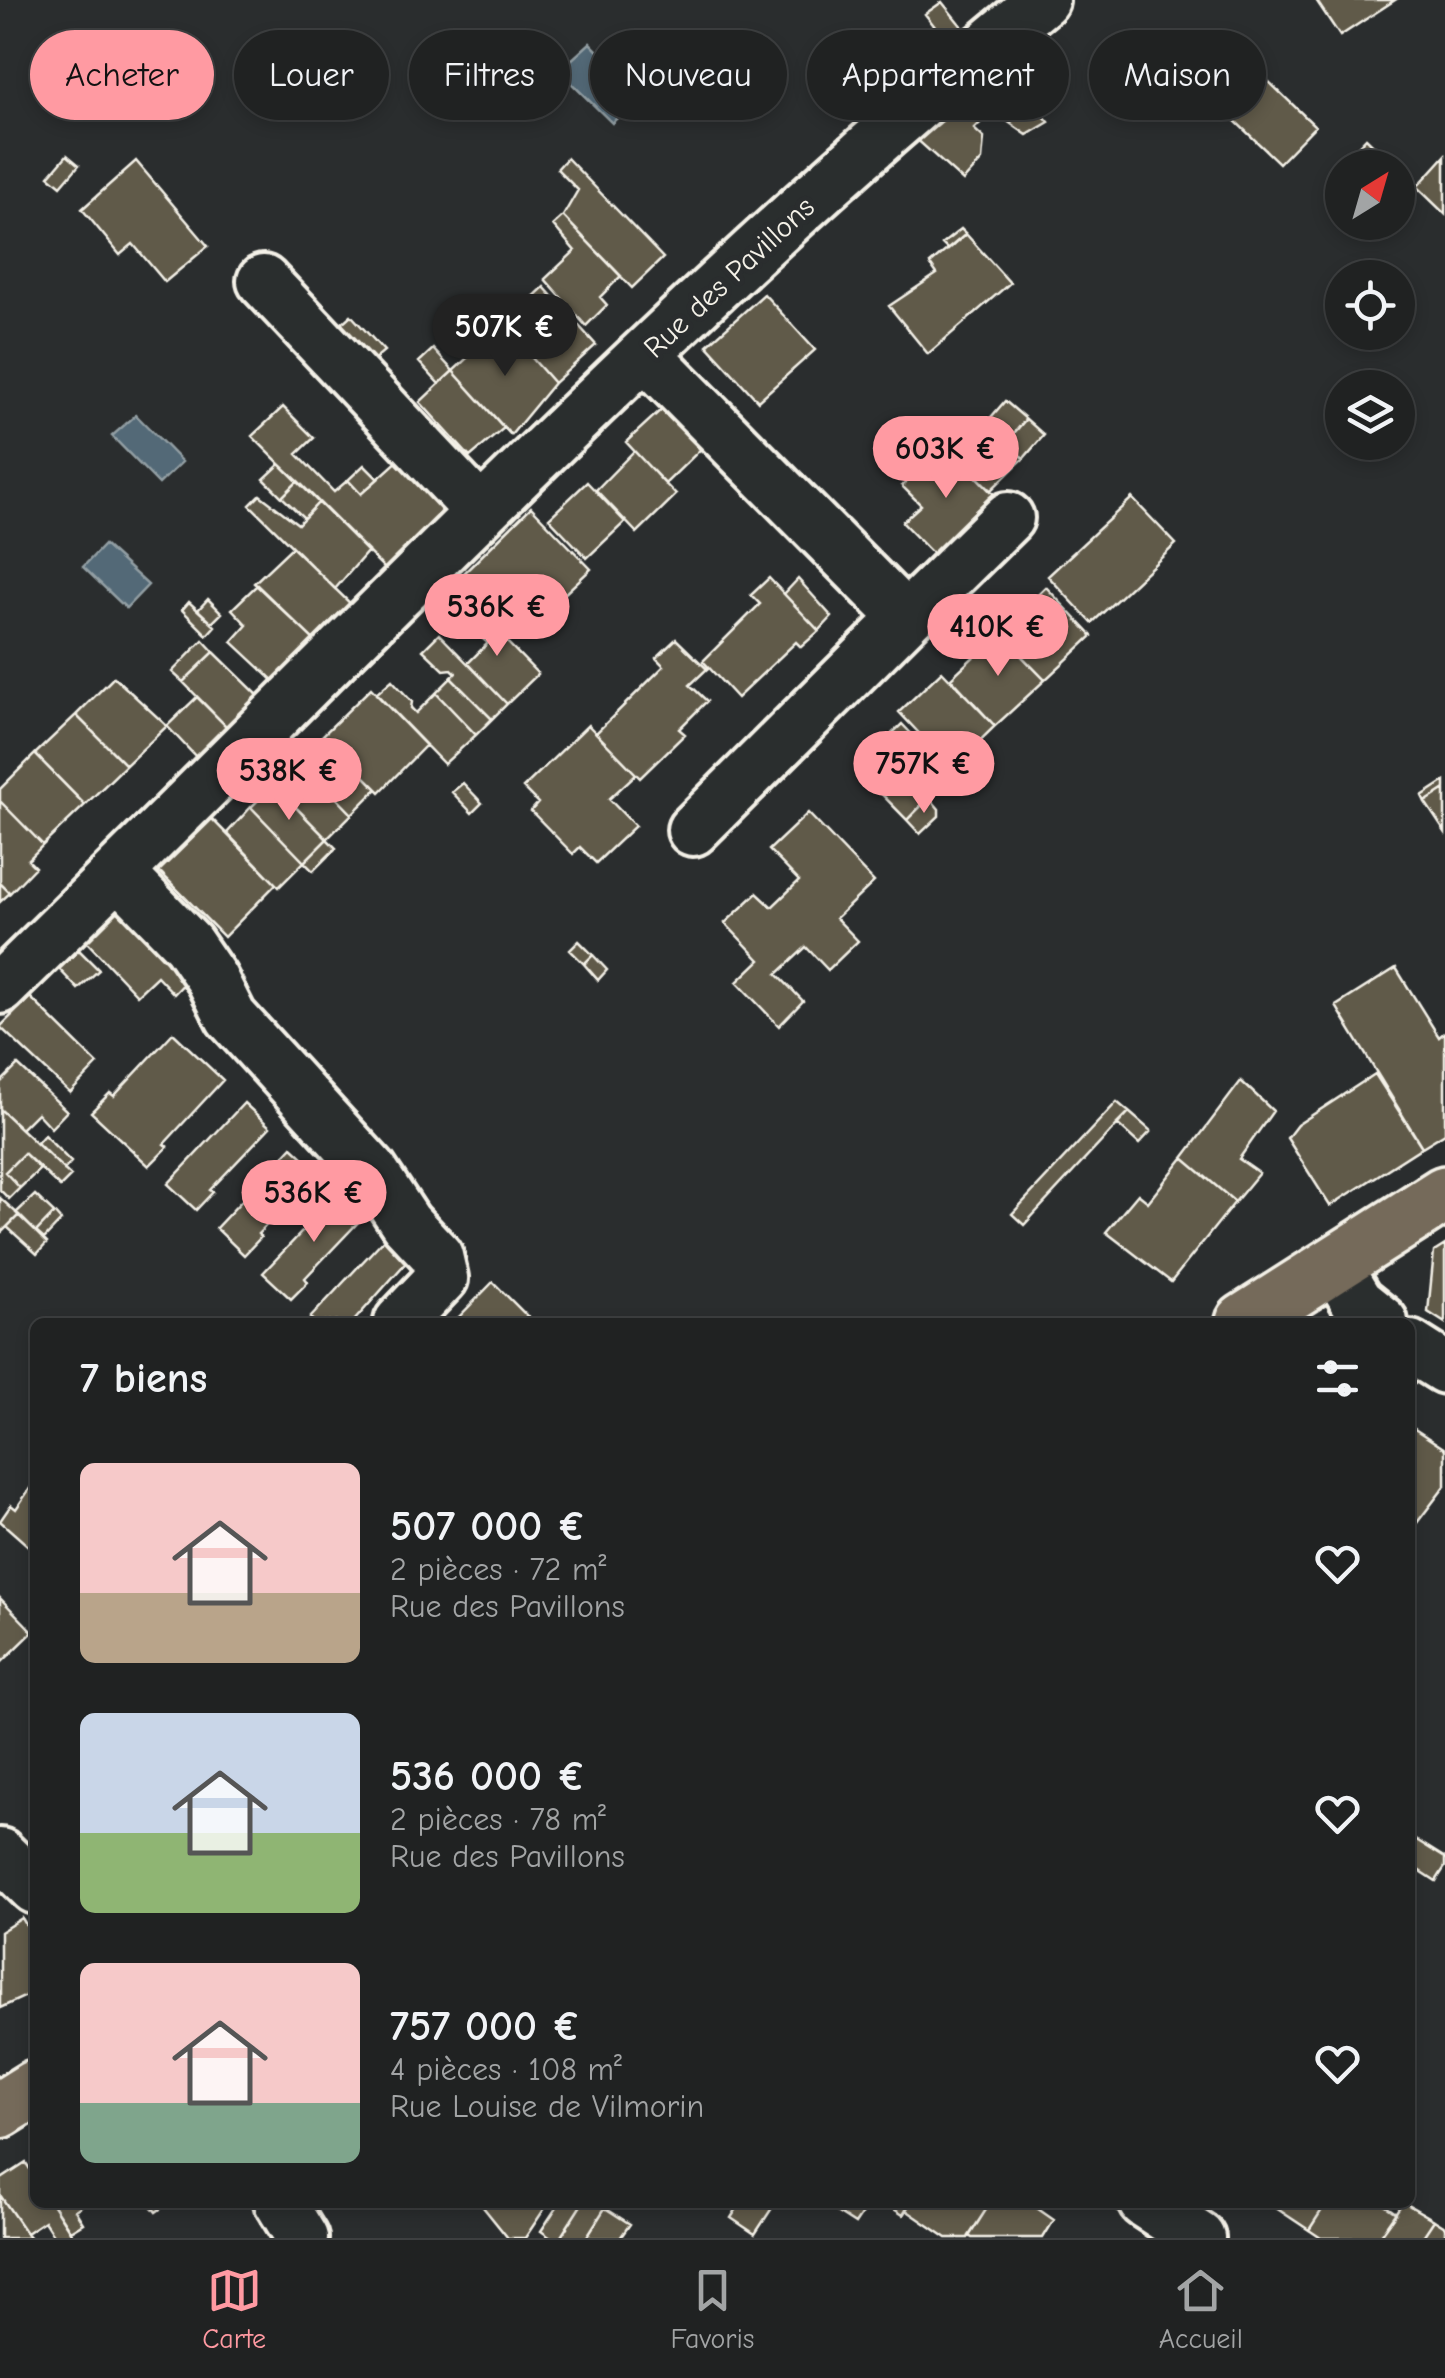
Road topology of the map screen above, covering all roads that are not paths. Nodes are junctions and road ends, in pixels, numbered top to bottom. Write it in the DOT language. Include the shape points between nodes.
graph roads {
  1 [pos="1043,0"];
  2 [pos="263,281"];
  3 [pos="645,354"];
  4 [pos="481,512"];
  5 [pos="1008,518"];
  6 [pos="906,618"];
  7 [pos="693,830"];
  8 [pos="119,873"];
  9 [pos="0,988"];
  10 [pos="1445,1194"];
  11 [pos="1334,1264"];
  12 [pos="404,1318"];
  13 [pos="1250,1318"];
  14 [pos="1377,1318"];
  15 [pos="1415,1349"];
  16 [pos="1445,1368"];
  17 [pos="0,1854"];
  18 [pos="30,1883"];
  19 [pos="284,2208"];
  20 [pos="1153,2208"];
  21 [pos="302,2238"];
  22 [pos="1199,2238"];
  1 -- 3 [label="street, Rue des Pavillons" via="928,94"];
  2 -- 4 [label="street"];
  3 -- 4 [label="street, Rue des Pavillons"];
  3 -- 6 [label="street"];
  4 -- 8 [label="street, Rue des Pavillons"];
  5 -- 6 [label="street"];
  6 -- 7 [label="street"];
  8 -- 9 [label="street, Rue des Pavillons"];
  8 -- 12 [label="street" via="188,944 232,1017 371,1170 437,1256 442,1278"];
  10 -- 11 [label="main road"];
  11 -- 13 [label="main road"];
  11 -- 14 [label="street" via="1357,1302"];
  15 -- 16 [label="street"];
  17 -- 18 [label="street"];
  19 -- 21 [label="street"];
  20 -- 22 [label="street"];
}
